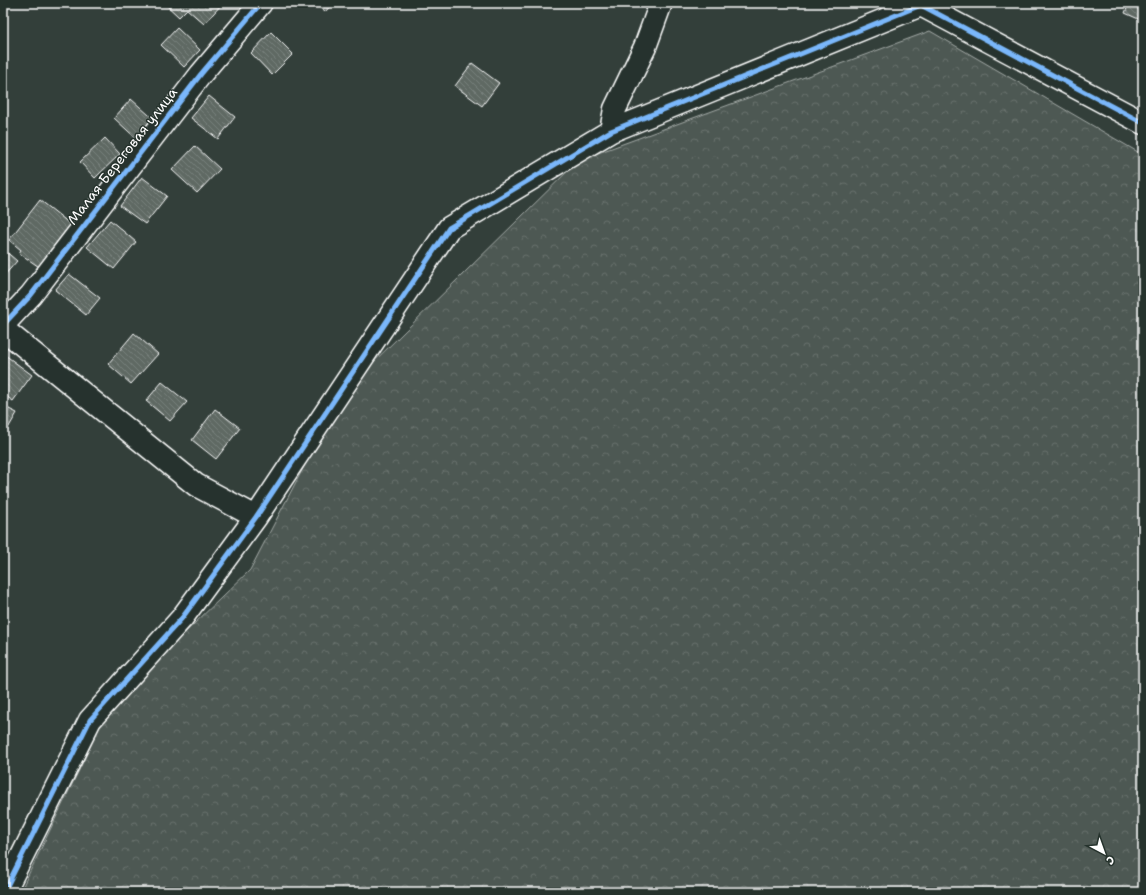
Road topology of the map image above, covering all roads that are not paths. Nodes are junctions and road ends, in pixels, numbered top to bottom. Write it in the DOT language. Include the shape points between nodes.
graph roads {
  1 [pos="261,3"];
  2 [pos="661,3"];
  3 [pos="1142,121"];
  4 [pos="611,131"];
  5 [pos="3,325"];
  6 [pos="3,329"];
  7 [pos="256,517"];
  8 [pos="4,892"];
  1 -- 5 [label="street, Малая Береговая улица" via="201,74 31,295"];
  2 -- 4 [label="street" via="645,47 615,109"];
  3 -- 4 [label="street" via="921,5"];
  4 -- 7 [label="street" via="449,228"];
  6 -- 7 [label="street" via="196,485"];
  7 -- 8 [label="street" via="182,618 90,720"];
}
